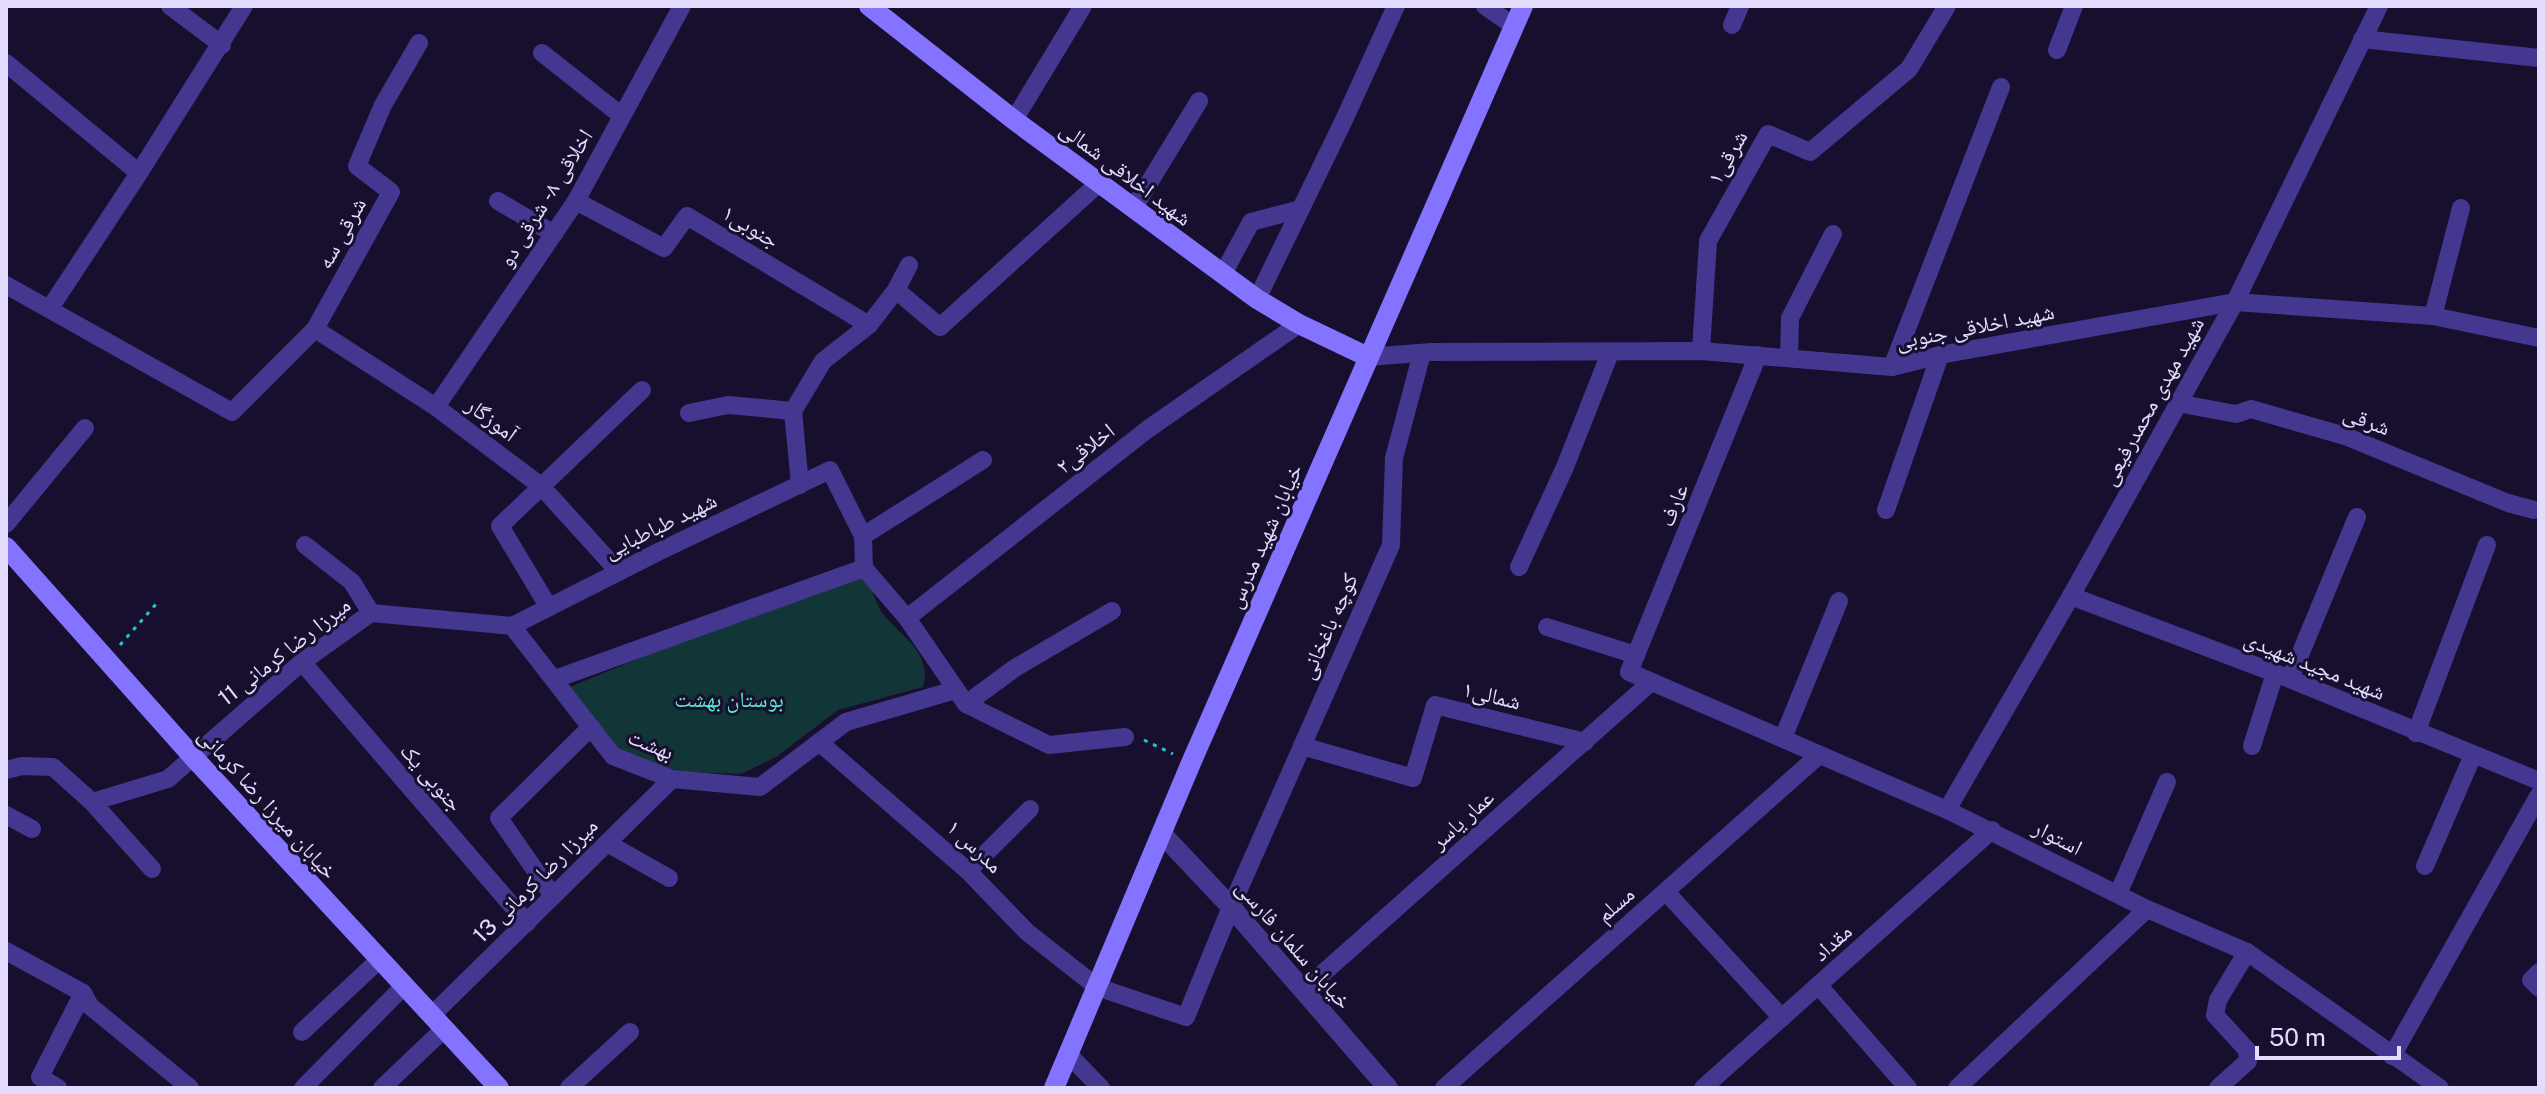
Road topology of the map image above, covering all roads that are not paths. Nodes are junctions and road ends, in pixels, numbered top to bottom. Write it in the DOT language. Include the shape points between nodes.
graph roads {
  1 [pos="170,6"];
  2 [pos="244,6"];
  3 [pos="682,6"];
  4 [pos="869,6"];
  5 [pos="1083,6"];
  6 [pos="1396,6"];
  7 [pos="1485,6"];
  8 [pos="1523,6"];
  9 [pos="1740,6"];
  10 [pos="1947,6"];
  11 [pos="2074,6"];
  12 [pos="2380,6"];
  13 [pos="1732,25"];
  14 [pos="1514,26"];
  15 [pos="2362,39"];
  16 [pos="419,43"];
  17 [pos="222,45"];
  18 [pos="2057,50"];
  19 [pos="542,53"];
  20 [pos="2539,58"];
  21 [pos="6,63"];
  22 [pos="2001,87"];
  23 [pos="1199,101"];
  24 [pos="622,116"];
  25 [pos="1014,120"];
  26 [pos="139,173"];
  27 [pos="1099,183"];
  28 [pos="498,201"];
  29 [pos="576,201"];
  30 [pos="2461,208"];
  31 [pos="1133,209"];
  32 [pos="1301,209"];
  33 [pos="554,234"];
  34 [pos="1833,234"];
  35 [pos="909,265"];
  36 [pos="1223,274"];
  37 [pos="6,285"];
  38 [pos="896,290"];
  39 [pos="1257,299"];
  40 [pos="2235,302"];
  41 [pos="50,308"];
  42 [pos="2433,316"];
  43 [pos="1299,324"];
  44 [pos="869,325"];
  45 [pos="315,329"];
  46 [pos="2539,338"];
  47 [pos="1701,351"];
  48 [pos="1422,353"];
  49 [pos="1610,353"];
  50 [pos="1758,355"];
  51 [pos="1940,355"];
  52 [pos="1368,357"];
  53 [pos="1789,358"];
  54 [pos="1892,367"];
  55 [pos="642,390"];
  56 [pos="2177,403"];
  57 [pos="436,407"];
  58 [pos="793,411"];
  59 [pos="689,413"];
  60 [pos="85,428"];
  61 [pos="983,460"];
  62 [pos="800,485"];
  63 [pos="541,486"];
  64 [pos="1886,510"];
  65 [pos="2534,510"];
  66 [pos="2357,517"];
  67 [pos="6,524"];
  68 [pos="863,536"];
  69 [pos="305,545"];
  70 [pos="2487,545"];
  71 [pos="6,547"];
  72 [pos="1519,567"];
  73 [pos="864,568"];
  74 [pos="619,572"];
  75 [pos="2071,596"];
  76 [pos="1839,601"];
  77 [pos="548,606"];
  78 [pos="1112,611"];
  79 [pos="371,613"];
  80 [pos="907,618"];
  81 [pos="512,626"];
  82 [pos="1547,627"];
  83 [pos="302,662"];
  84 [pos="1633,664"];
  85 [pos="2283,676"];
  86 [pos="555,679"];
  87 [pos="1650,683"];
  88 [pos="961,697"];
  89 [pos="591,727"];
  90 [pos="2416,733"];
  91 [pos="1125,737"];
  92 [pos="1783,738"];
  93 [pos="819,742"];
  94 [pos="1585,742"];
  95 [pos="1302,746"];
  96 [pos="2252,746"];
  97 [pos="2473,755"];
  98 [pos="1818,756"];
  99 [pos="194,758"];
  100 [pos="6,770"];
  101 [pos="672,779"];
  102 [pos="2539,781"];
  103 [pos="2167,782"];
  104 [pos="2539,795"];
  105 [pos="92,802"];
  106 [pos="1030,809"];
  107 [pos="1947,810"];
  108 [pos="6,815"];
  109 [pos="32,829"];
  110 [pos="1992,830"];
  111 [pos="1162,834"];
  112 [pos="607,843"];
  113 [pos="2425,866"];
  114 [pos="152,869"];
  115 [pos="968,871"];
  116 [pos="669,878"];
  117 [pos="1666,892"];
  118 [pos="2118,894"];
  119 [pos="553,896"];
  120 [pos="1231,907"];
  121 [pos="2147,909"];
  122 [pos="527,923"];
  123 [pos="6,951"];
  124 [pos="2247,952"];
  125 [pos="379,960"];
  126 [pos="2539,972"];
  127 [pos="1819,986"];
  128 [pos="403,987"];
  129 [pos="1097,987"];
  130 [pos="2539,988"];
  131 [pos="1304,990"];
  132 [pos="83,993"];
  133 [pos="1782,1018"];
  134 [pos="438,1023"];
  135 [pos="302,1032"];
  136 [pos="630,1032"];
  137 [pos="1069,1055"];
  138 [pos="2392,1056"];
  139 [pos="185,1086"];
  140 [pos="58,1088"];
  141 [pos="303,1088"];
  142 [pos="382,1088"];
  143 [pos="499,1088"];
  144 [pos="569,1088"];
  145 [pos="1054,1088"];
  146 [pos="1101,1088"];
  147 [pos="1388,1088"];
  148 [pos="1444,1088"];
  149 [pos="1703,1088"];
  150 [pos="1908,1088"];
  151 [pos="1957,1088"];
  152 [pos="2218,1088"];
  153 [pos="2440,1088"];
  1 -- 17 [label="street"];
  2 -- 17 [label="street"];
  3 -- 24 [label="street, اخلاقی ۸ - شرقی دو"];
  4 -- 25 [label="main road, شهید اخلاقی شمالی"];
  5 -- 25 [label="street"];
  6 -- 32 [label="street"];
  7 -- 14 [label="street"];
  8 -- 14 [label="main road, خیابان شهید مدرس"];
  9 -- 13 [label="street"];
  10 -- 47 [label="street, شرقی۱" via="1909,69 1810,152 1768,134 1708,241"];
  11 -- 18 [label="street"];
  12 -- 15 [label="street, شهید مهدی محمدرفیعی"];
  14 -- 52 [label="main road, خیابان شهید مدرس"];
  15 -- 20 [label="street"];
  15 -- 40 [label="street, شهید مهدی محمدرفیعی"];
  16 -- 45 [label="street, شرقی سه" via="383,105 357,166 391,192"];
  17 -- 26 [label="street"];
  19 -- 24 [label="street"];
  21 -- 26 [label="street"];
  22 -- 54 [label="street"];
  23 -- 31 [label="street"];
  24 -- 29 [label="street, اخلاقی ۸ - شرقی دو"];
  25 -- 27 [label="main road, شهید اخلاقی شمالی"];
  26 -- 41 [label="street"];
  27 -- 31 [label="main road, شهید اخلاقی شمالی"];
  27 -- 38 [label="street" via="940,327"];
  28 -- 33 [label="street"];
  29 -- 33 [label="street, اخلاقی ۸ - شرقی دو"];
  29 -- 44 [label="street, جنوبی۱" via="664,248 687,216"];
  30 -- 42 [label="street"];
  31 -- 36 [label="main road, شهید اخلاقی شمالی"];
  32 -- 36 [label="street" via="1251,222"];
  32 -- 39 [label="street"];
  33 -- 57 [label="street, اخلاقی ۸ - شرقی دو"];
  34 -- 53 [label="street" via="1790,318"];
  35 -- 38 [label="street"];
  36 -- 39 [label="main road, شهید اخلاقی شمالی"];
  37 -- 41 [label="street"];
  38 -- 44 [label="street"];
  39 -- 43 [label="main road, شهید اخلاقی شمالی"];
  40 -- 42 [label="street, شهید اخلاقی جنوبی"];
  40 -- 51 [label="street, شهید اخلاقی جنوبی"];
  40 -- 56 [label="street, شهید مهدی محمدرفیعی"];
  41 -- 45 [label="street" via="232,412"];
  42 -- 46 [label="street, شهید اخلاقی جنوبی"];
  43 -- 52 [label="main road, شهید اخلاقی شمالی"];
  43 -- 80 [label="street, اخلاقی۲" via="1148,429"];
  44 -- 58 [label="street" via="823,361"];
  45 -- 57 [label="street, آموزگار"];
  47 -- 49 [label="street, شهید اخلاقی جنوبی"];
  47 -- 50 [label="street, شهید اخلاقی جنوبی"];
  48 -- 49 [label="street, شهید اخلاقی جنوبی"];
  48 -- 52 [label="street, شهید اخلاقی جنوبی"];
  48 -- 95 [label="street, کوچه باغخانی" via="1394,458 1391,545"];
  49 -- 72 [label="street"];
  50 -- 53 [label="street, شهید اخلاقی جنوبی"];
  50 -- 84 [label="street, عارف"];
  51 -- 54 [label="street, شهید اخلاقی جنوبی"];
  51 -- 64 [label="street"];
  52 -- 111 [label="main road, خیابان شهید مدرس"];
  53 -- 54 [label="street, شهید اخلاقی جنوبی"];
  55 -- 63 [label="street"];
  56 -- 65 [label="street, شرقی" via="2236,414 2251,409 2345,436"];
  56 -- 75 [label="street, شهید مهدی محمدرفیعی"];
  57 -- 63 [label="street, آموزگار"];
  58 -- 59 [label="street" via="728,405"];
  58 -- 62 [label="street"];
  60 -- 67 [label="street"];
  61 -- 68 [label="street"];
  62 -- 68 [label="street, شهید طباطبایی" via="830,470"];
  62 -- 74 [label="street, شهید طباطبایی"];
  63 -- 74 [label="street, آموزگار"];
  63 -- 77 [label="street" via="500,526"];
  66 -- 85 [label="street"];
  68 -- 73 [label="street"];
  69 -- 79 [label="street" via="352,582"];
  70 -- 90 [label="street"];
  71 -- 99 [label="main road, خیابان میرزا رضا کرمانی"];
  73 -- 80 [label="street"];
  73 -- 86 [label="street"];
  74 -- 77 [label="street, شهید طباطبایی"];
  75 -- 85 [label="street, شهید مجید شهیدی"];
  75 -- 107 [label="street, شهید مهدی محمدرفیعی"];
  76 -- 92 [label="street"];
  77 -- 81 [label="street, شهید طباطبایی"];
  78 -- 88 [label="street, بهشت"];
  79 -- 81 [label="street, میرزا رضا کرمانی 11"];
  79 -- 83 [label="street, میرزا رضا کرمانی 11"];
  80 -- 88 [label="street"];
  81 -- 86 [label="street, بهشت"];
  82 -- 84 [label="street, استوار"];
  83 -- 99 [label="street, میرزا رضا کرمانی 11"];
  83 -- 122 [label="street, جنوبی یک"];
  84 -- 87 [label="street, استوار"];
  85 -- 90 [label="street, شهید مجید شهیدی"];
  85 -- 96 [label="street"];
  86 -- 89 [label="street, بهشت"];
  87 -- 92 [label="street, استوار"];
  87 -- 94 [label="street, عمار یاسر"];
  88 -- 91 [label="street" via="1049,745"];
  88 -- 93 [label="street, بهشت" via="846,722"];
  89 -- 101 [label="street, بهشت" via="613,756"];
  89 -- 119 [label="street" via="499,818"];
  90 -- 97 [label="street, شهید مجید شهیدی"];
  92 -- 98 [label="street, استوار"];
  93 -- 101 [label="street, بهشت" via="760,787"];
  93 -- 115 [label="street, مدرس ۱"];
  94 -- 95 [label="street, شمالی۱" via="1435,705 1413,778"];
  94 -- 131 [label="street, عمار یاسر"];
  95 -- 120 [label="street, کوچه باغخانی"];
  97 -- 102 [label="street, شهید مجید شهیدی"];
  97 -- 113 [label="street"];
  98 -- 107 [label="street, استوار"];
  98 -- 117 [label="street, مسلم"];
  99 -- 105 [label="street, میرزا رضا کرمانی 11" via="168,779"];
  99 -- 125 [label="main road, خیابان میرزا رضا کرمانی"];
  100 -- 105 [label="street" via="53,767"];
  101 -- 112 [label="street, میرزا رضا کرمانی 13"];
  103 -- 118 [label="street"];
  104 -- 138 [label="street"];
  105 -- 114 [label="street"];
  106 -- 115 [label="street"];
  107 -- 110 [label="street, استوار"];
  108 -- 109 [label="street"];
  110 -- 118 [label="street, استوار"];
  110 -- 127 [label="street, مقداد"];
  111 -- 120 [label="street, خیابان سلمان فارسی"];
  111 -- 129 [label="main road, خیابان شهید مدرس"];
  112 -- 116 [label="street"];
  112 -- 119 [label="street, میرزا رضا کرمانی 13"];
  115 -- 129 [label="street, مدرس ۱" via="1027,932"];
  117 -- 133 [label="street"];
  117 -- 148 [label="street, مسلم"];
  118 -- 121 [label="street, استوار"];
  119 -- 122 [label="street, میرزا رضا کرمانی 13"];
  120 -- 129 [label="street, مدرس ۱" via="1186,1017"];
  120 -- 131 [label="street, خیابان سلمان فارسی"];
  121 -- 124 [label="street, استوار"];
  121 -- 151 [label="street"];
  122 -- 134 [label="street, میرزا رضا کرمانی 13"];
  123 -- 132 [label="street"];
  124 -- 138 [label="street, استوار"];
  124 -- 152 [label="street" via="2218,1000 2215,1015 2247,1050 2248,1061"];
  125 -- 128 [label="main road, خیابان میرزا رضا کرمانی"];
  125 -- 135 [label="street"];
  126 -- 130 [label="street" via="2531,980"];
  127 -- 133 [label="street, مقداد"];
  127 -- 150 [label="street"];
  128 -- 134 [label="main road, خیابان میرزا رضا کرمانی"];
  128 -- 141 [label="street"];
  129 -- 137 [label="main road, خیابان شهید مدرس"];
  131 -- 147 [label="street, خیابان سلمان فارسی"];
  132 -- 139 [label="street" via="90,1006"];
  132 -- 140 [label="street" via="40,1077"];
  133 -- 149 [label="street, مقداد"];
  134 -- 142 [label="street, میرزا رضا کرمانی 13"];
  134 -- 143 [label="main road, خیابان میرزا رضا کرمانی"];
  136 -- 144 [label="street"];
  137 -- 145 [label="main road, خیابان شهید مدرس"];
  137 -- 146 [label="street"];
  138 -- 153 [label="street, استوار"];
}
